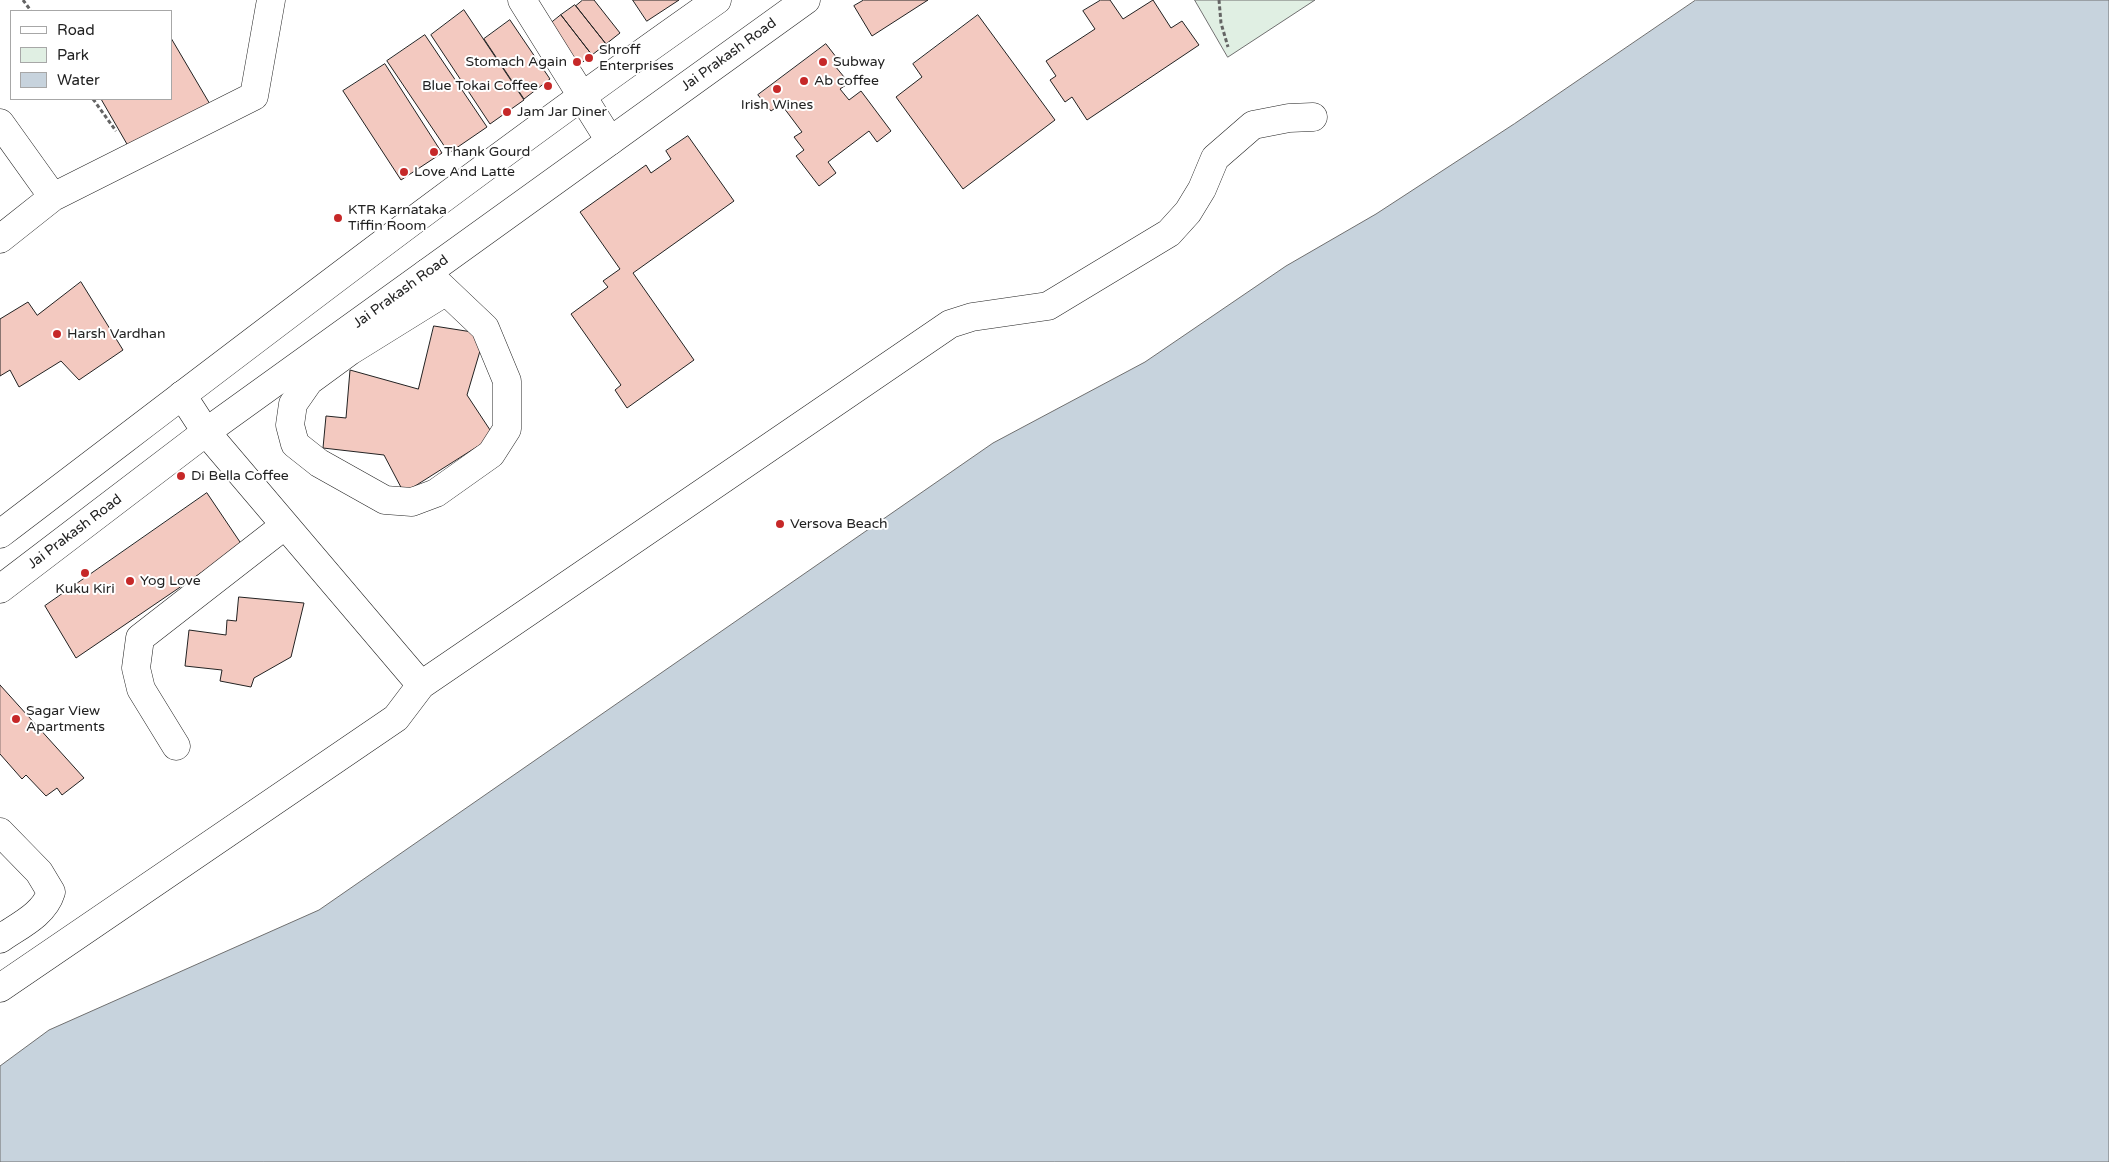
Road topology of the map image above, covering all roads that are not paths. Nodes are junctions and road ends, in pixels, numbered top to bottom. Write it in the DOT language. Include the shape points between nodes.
graph roads {
  1 [pos="270,0"];
  2 [pos="522,0"];
  3 [pos="717,0"];
  4 [pos="806,0"];
  5 [pos="580,96"];
  6 [pos="1313,117"];
  7 [pos="0,123"];
  8 [pos="610,141"];
  9 [pos="53,197"];
  10 [pos="0,239"];
  11 [pos="436,282"];
  12 [pos="182,395"];
  13 [pos="206,432"];
  14 [pos="284,526"];
  15 [pos="0,534"];
  16 [pos="2,583"];
  17 [pos="421,685"];
  18 [pos="176,746"];
  19 [pos="6,848"];
  20 [pos="0,939"];
  21 [pos="0,988"];
  1 -- 9 [label="street" via="254,96"];
  2 -- 5 [label="street"];
  3 -- 5 [label="street"];
  4 -- 8 [label="street, Jai Prakash Road"];
  5 -- 8 [label="street"];
  5 -- 12 [label="street"];
  6 -- 17 [label="street" via="1253,125 1215,158 1188,212 1169,233 1048,306 972,317 950,324"];
  7 -- 9 [label="street"];
  8 -- 11 [label="street, Jai Prakash Road"];
  9 -- 10 [label="street"];
  11 -- 11 [label="street" via="484,328 507,381 508,429 491,454 436,493 412,502 385,500 319,463 296,444 290,426 293,404 309,381"];
  11 -- 13 [label="street, Jai Prakash Road"];
  12 -- 13 [label="street"];
  12 -- 15 [label="street"];
  13 -- 14 [label="street"];
  13 -- 16 [label="street, Jai Prakash Road"];
  14 -- 17 [label="street"];
  14 -- 18 [label="street" via="140,638 136,668 141,689"];
  17 -- 21 [label="street" via="396,718"];
  19 -- 20 [label="street" via="39,872 51,892 42,910"];
}
